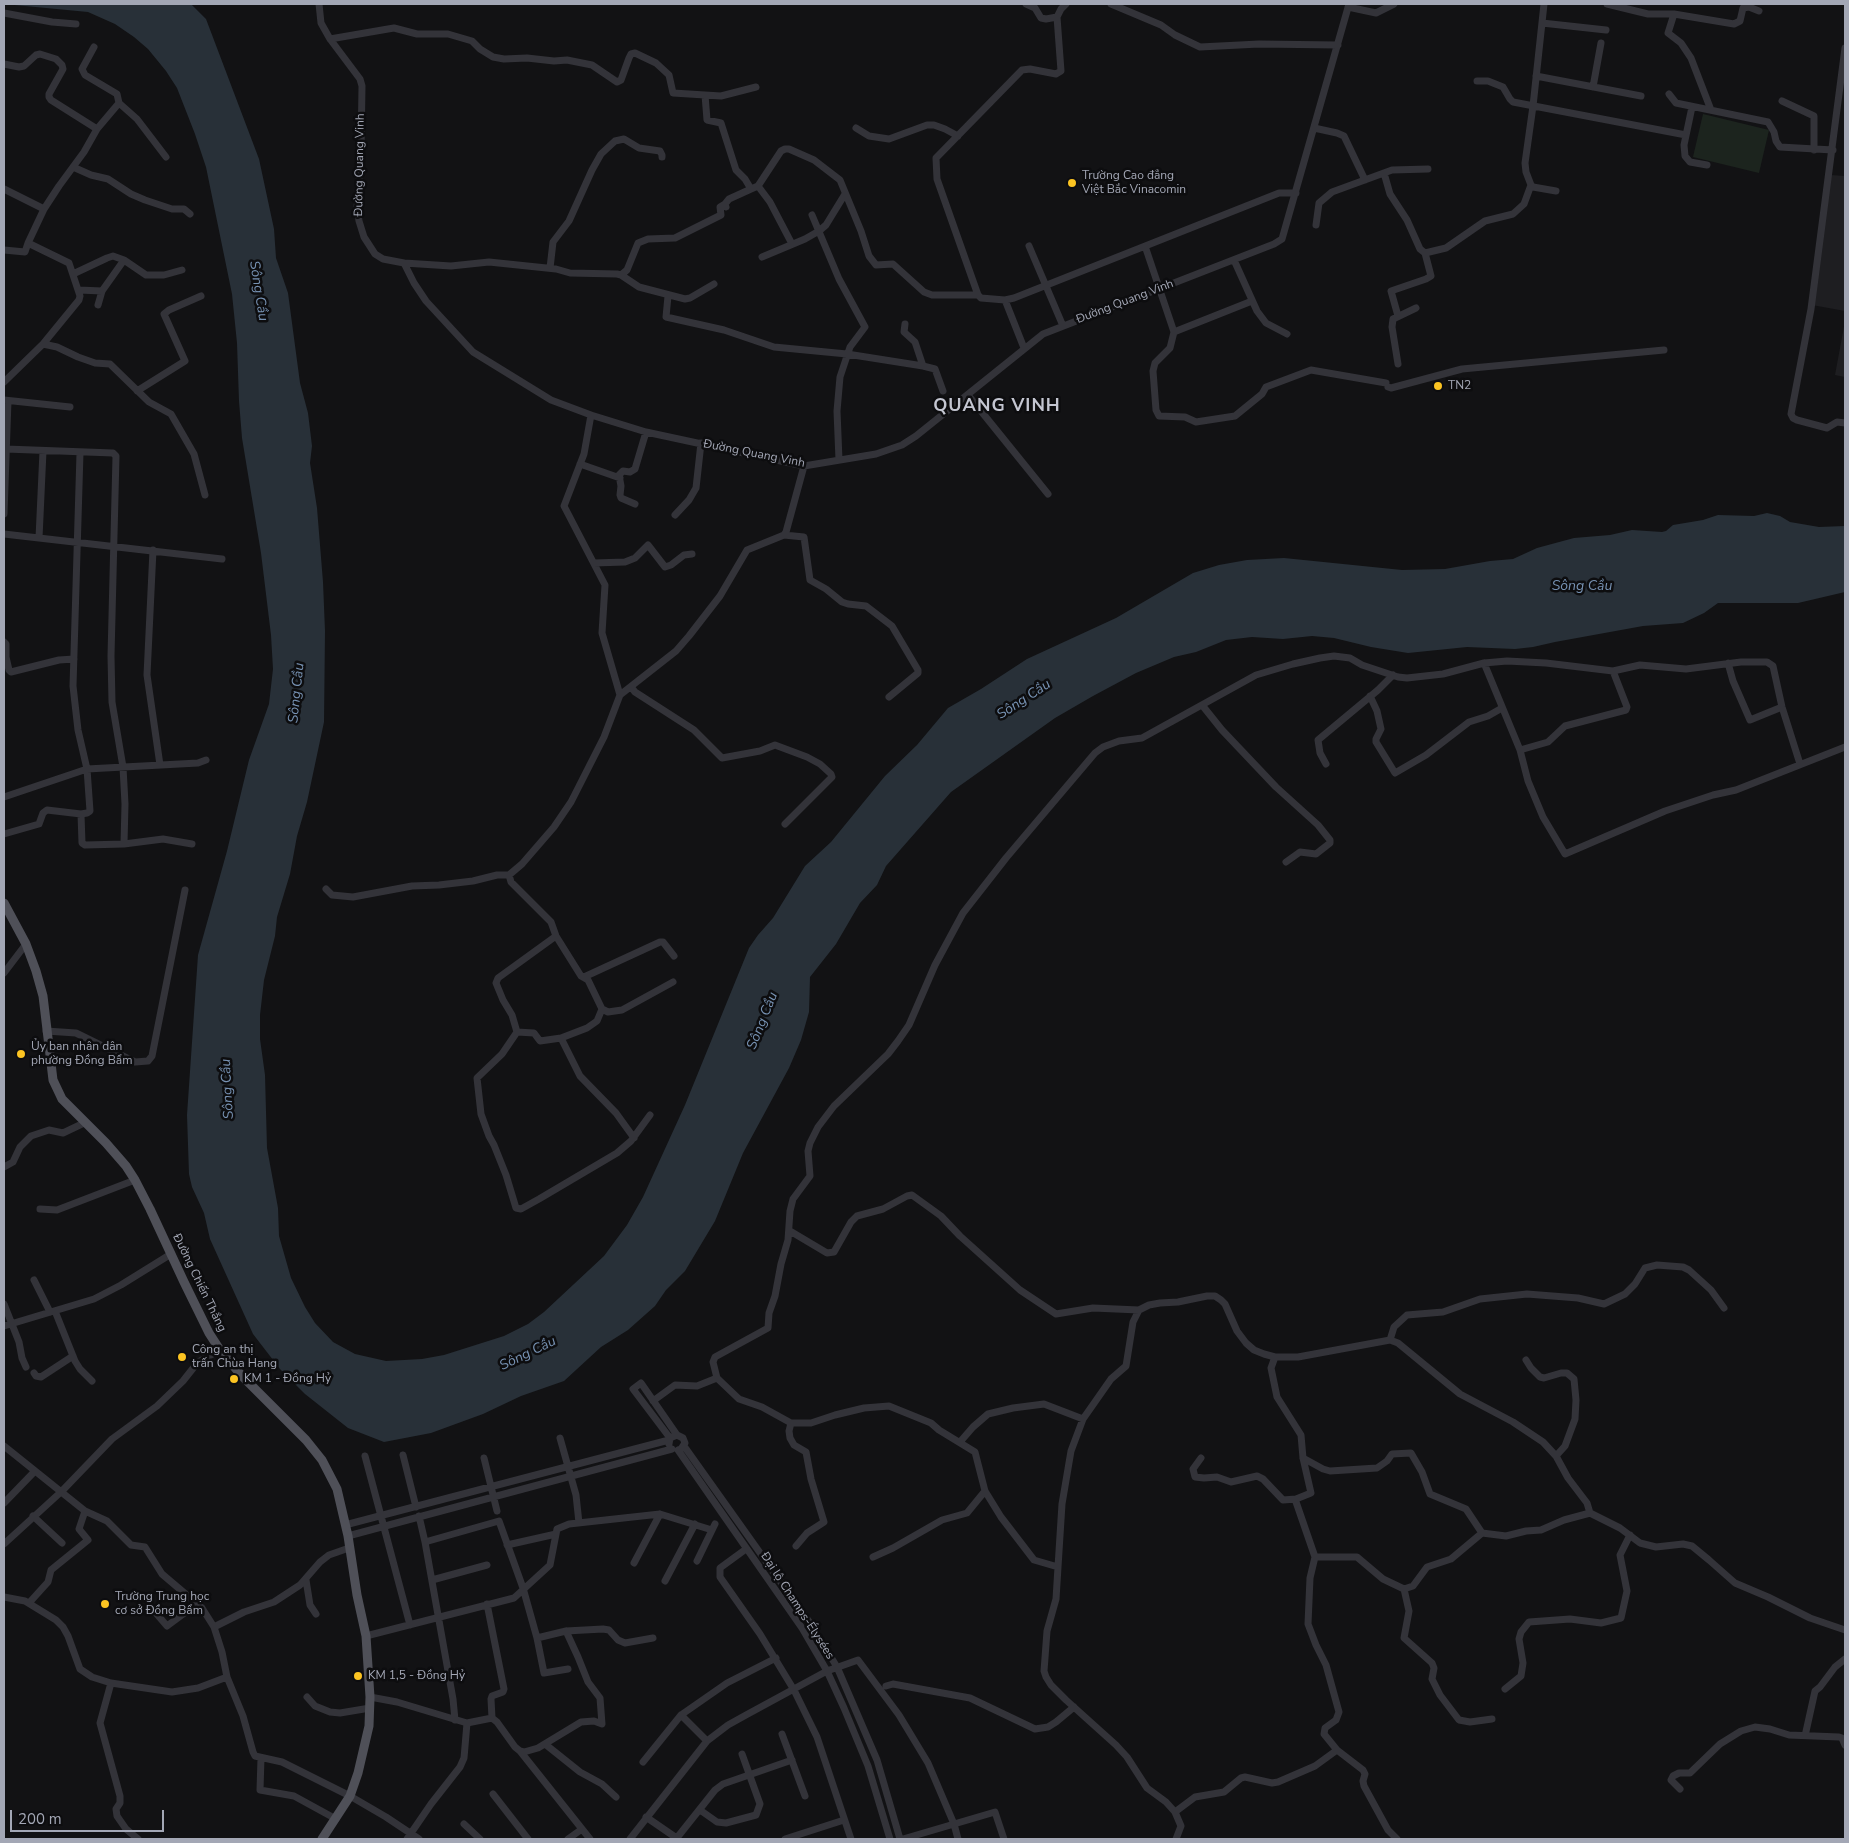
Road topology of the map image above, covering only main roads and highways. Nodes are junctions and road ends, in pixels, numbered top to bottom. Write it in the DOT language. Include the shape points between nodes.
graph roads {
  1 [pos="4,903"];
  2 [pos="322,1839"];
  1 -- 2 [label="main road, Đường Chiến Thắng" via="26,944 40,985 55,1088 135,1180 220,1350 306,1440 322,1460 337,1489 366,1636 370,1708 365,1747 350,1796"];
}
